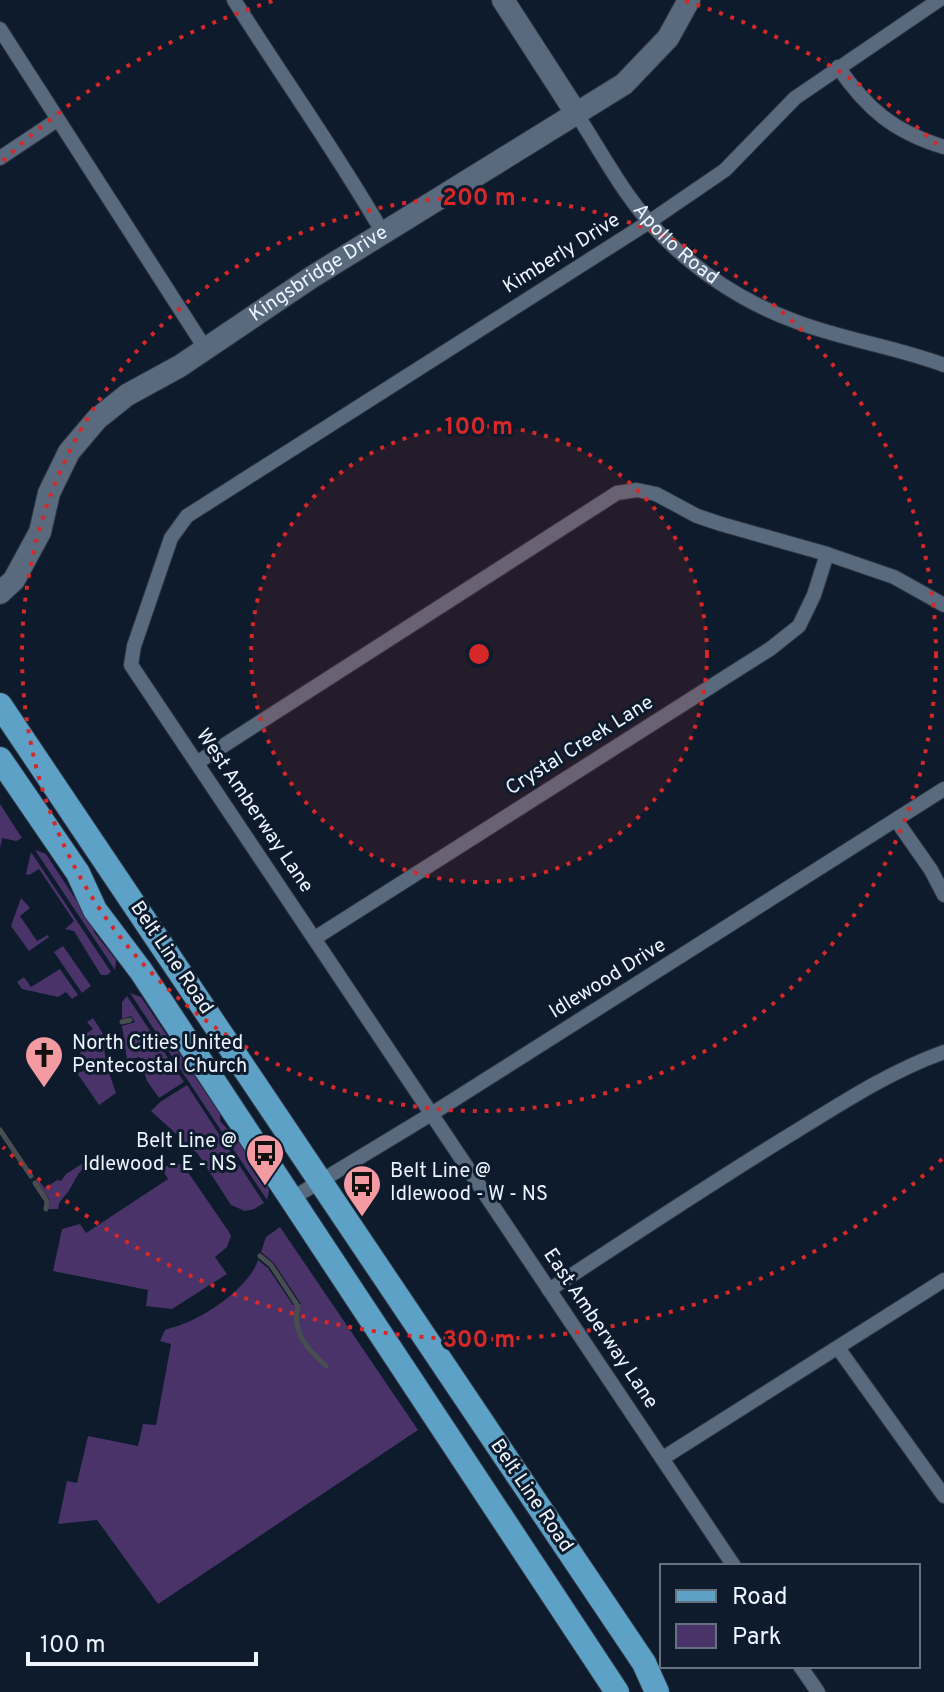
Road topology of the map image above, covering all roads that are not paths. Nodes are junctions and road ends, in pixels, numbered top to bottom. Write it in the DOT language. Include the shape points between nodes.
graph roads {
  1 [pos="234,0"];
  2 [pos="503,0"];
  3 [pos="689,0"];
  4 [pos="939,0"];
  5 [pos="0,29"];
  6 [pos="838,67"];
  7 [pos="576,113"];
  8 [pos="57,120"];
  9 [pos="944,147"];
  10 [pos="0,158"];
  11 [pos="649,222"];
  12 [pos="383,233"];
  13 [pos="205,348"];
  14 [pos="944,365"];
  15 [pos="187,516"];
  16 [pos="827,554"];
  17 [pos="0,593"];
  18 [pos="944,605"];
  19 [pos="0,705"];
  20 [pos="0,759"];
  21 [pos="198,762"];
  22 [pos="944,789"];
  23 [pos="896,820"];
  24 [pos="944,895"];
  25 [pos="315,938"];
  26 [pos="168,953"];
  27 [pos="141,971"];
  28 [pos="944,1052"];
  29 [pos="433,1113"];
  30 [pos="318,1181"];
  31 [pos="291,1199"];
  32 [pos="944,1280"];
  33 [pos="549,1290"];
  34 [pos="838,1348"];
  35 [pos="663,1458"];
  36 [pos="944,1496"];
  37 [pos="733,1564"];
  38 [pos="801,1668"];
  39 [pos="617,1692"];
  40 [pos="657,1692"];
  41 [pos="818,1692"];
  1 -- 12 [label="street"];
  2 -- 7 [label="street, Apollo Road"];
  3 -- 7 [label="street, Kingsbridge Drive" via="647,63"];
  4 -- 6 [label="street, Kimberly Drive"];
  5 -- 8 [label="street"];
  6 -- 9 [label="street" via="858,97 891,125"];
  6 -- 11 [label="street, Kimberly Drive" via="795,98 725,170"];
  7 -- 11 [label="street, Apollo Road"];
  7 -- 12 [label="street, Kingsbridge Drive"];
  8 -- 10 [label="street"];
  8 -- 13 [label="street"];
  11 -- 14 [label="street, Apollo Road" via="703,271 769,311"];
  11 -- 15 [label="street, Kimberly Drive"];
  12 -- 13 [label="street, Kingsbridge Drive"];
  13 -- 17 [label="street, Kingsbridge Drive" via="127,395 69,452 49,493 40,532 14,580"];
  15 -- 21 [label="street, West Amberway Lane" via="171,538 131,665"];
  16 -- 18 [label="street" via="894,577"];
  16 -- 21 [label="street" via="697,516 656,494 617,493"];
  16 -- 25 [label="street, Crystal Creek Lane" via="799,626 770,649"];
  19 -- 26 [label="main road, Belt Line Road"];
  20 -- 27 [label="main road, Belt Line Road" via="78,873 95,910"];
  21 -- 25 [label="street, West Amberway Lane"];
  22 -- 23 [label="street, Idlewood Drive"];
  23 -- 24 [label="street"];
  23 -- 29 [label="street, Idlewood Drive"];
  25 -- 29 [label="street, West Amberway Lane"];
  26 -- 27 [label="main road"];
  26 -- 30 [label="main road, Belt Line Road"];
  27 -- 31 [label="main road, Belt Line Road"];
  28 -- 33 [label="street" via="869,1086"];
  29 -- 30 [label="street, Idlewood Drive"];
  29 -- 33 [label="street, East Amberway Lane"];
  30 -- 31 [label="street, Idlewood Drive"];
  30 -- 40 [label="main road, Belt Line Road" via="635,1650"];
  31 -- 39 [label="main road, Belt Line Road"];
  32 -- 34 [label="street"];
  33 -- 35 [label="street, East Amberway Lane"];
  34 -- 35 [label="street"];
  34 -- 36 [label="street"];
  35 -- 37 [label="street, East Amberway Lane"];
  38 -- 41 [label="street"];
}
